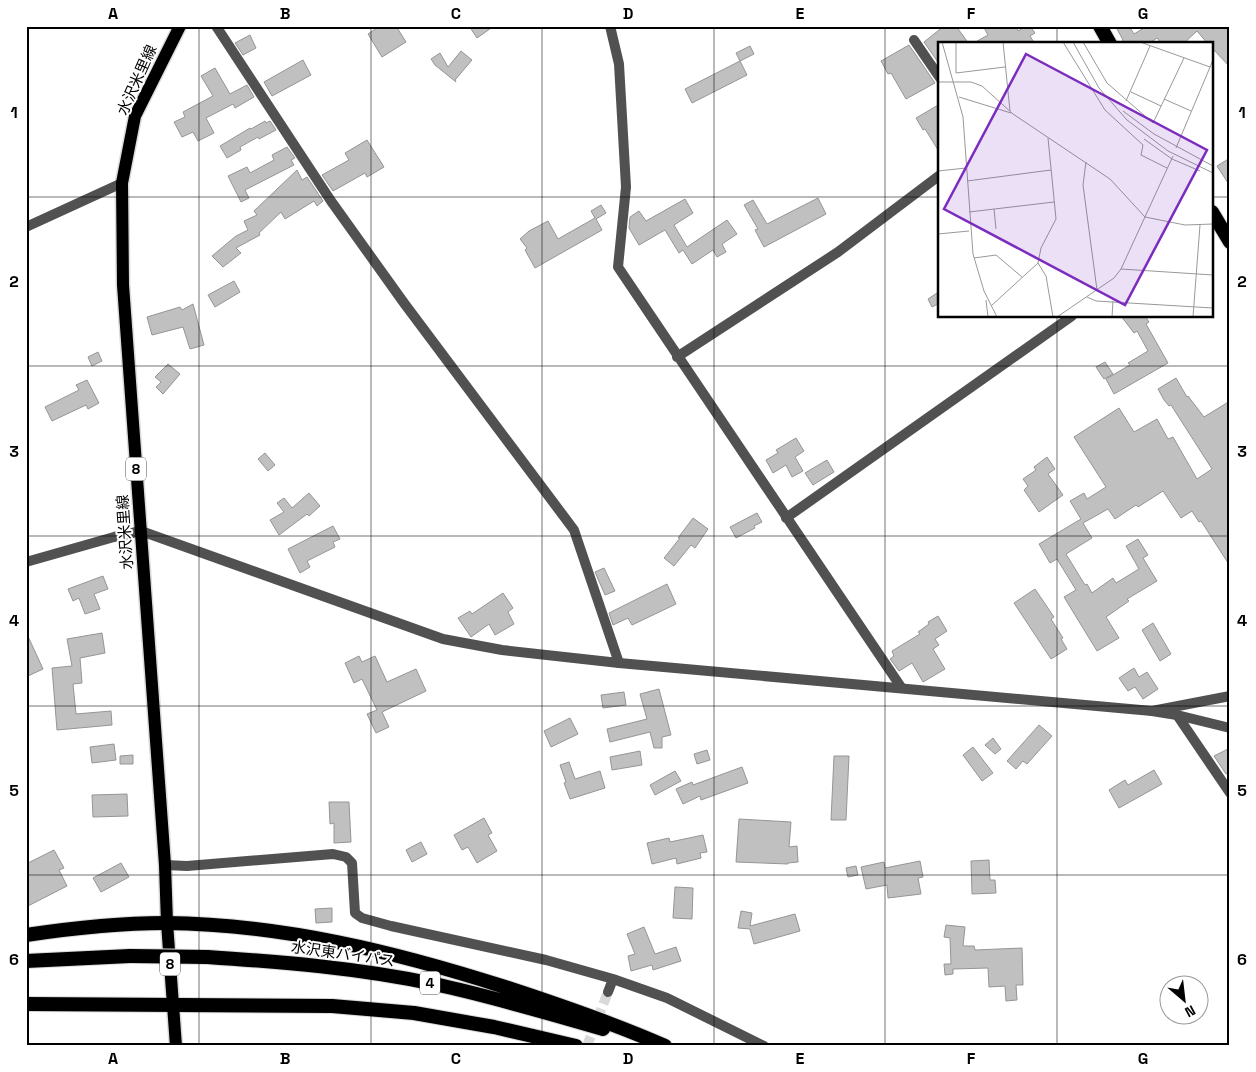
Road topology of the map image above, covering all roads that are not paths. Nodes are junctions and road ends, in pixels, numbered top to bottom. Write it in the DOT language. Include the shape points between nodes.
graph roads {
  1 [pos="180,26"];
  2 [pos="216,26"];
  3 [pos="610,26"];
  4 [pos="1100,26"];
  5 [pos="914,40"];
  6 [pos="1109,42"];
  7 [pos="938,75"];
  8 [pos="938,177"];
  9 [pos="122,183"];
  10 [pos="1214,217"];
  11 [pos="26,227"];
  12 [pos="1230,242"];
  13 [pos="1069,318"];
  14 [pos="677,356"];
  15 [pos="786,518"];
  16 [pos="141,531"];
  17 [pos="26,562"];
  18 [pos="619,663"];
  19 [pos="901,687"];
  20 [pos="1230,696"];
  21 [pos="1152,711"];
  22 [pos="1177,715"];
  23 [pos="1230,728"];
  24 [pos="1230,792"];
  25 [pos="165,865"];
  26 [pos="167,923"];
  27 [pos="26,935"];
  28 [pos="26,962"];
  29 [pos="613,979"];
  30 [pos="608,992"];
  31 [pos="26,1004"];
  32 [pos="173,1005"];
  33 [pos="176,1046"];
  34 [pos="576,1046"];
  35 [pos="646,1046"];
  36 [pos="665,1046"];
  37 [pos="764,1046"];
  1 -- 9 [label="main road, 水沢米里線 / 8" via="135,116"];
  2 -- 18 [label="street" via="331,200 404,303 574,530"];
  3 -- 14 [label="street" via="619,64 626,187 618,267"];
  4 -- 6 [label="highway"];
  5 -- 7 [label="street"];
  8 -- 14 [label="street" via="838,252"];
  9 -- 11 [label="street"];
  9 -- 16 [label="main road, 水沢米里線 / 8" via="122,285"];
  10 -- 12 [label="highway"];
  13 -- 15 [label="street"];
  14 -- 15 [label="street"];
  15 -- 19 [label="street"];
  16 -- 17 [label="street"];
  16 -- 18 [label="street" via="443,639 502,650"];
  16 -- 25 [label="main road, 水沢米里線 / 8"];
  18 -- 19 [label="street"];
  19 -- 21 [label="street"];
  20 -- 21 [label="street"];
  21 -- 22 [label="street"];
  22 -- 23 [label="street"];
  22 -- 24 [label="street"];
  25 -- 26 [label="main road, 水沢米里線 / 8"];
  25 -- 29 [label="street" via="333,854 346,857 352,863 355,913 362,918 546,960"];
  26 -- 27 [label="highway" via="84,927"];
  26 -- 32 [label="main road, 水沢米里線 / 8"];
  26 -- 36 [label="highway" via="310,936 383,952 530,995 612,1023"];
  28 -- 35 [label="highway, 水沢東バイパス / 4, bridge" via="130,956 207,956 351,970 433,984 520,1005"];
  29 -- 30 [label="street"];
  29 -- 37 [label="street" via="667,998"];
  31 -- 32 [label="highway"];
  32 -- 33 [label="main road, 水沢米里線 / 8"];
  32 -- 34 [label="highway" via="332,1006 414,1014 494,1027"];
}
